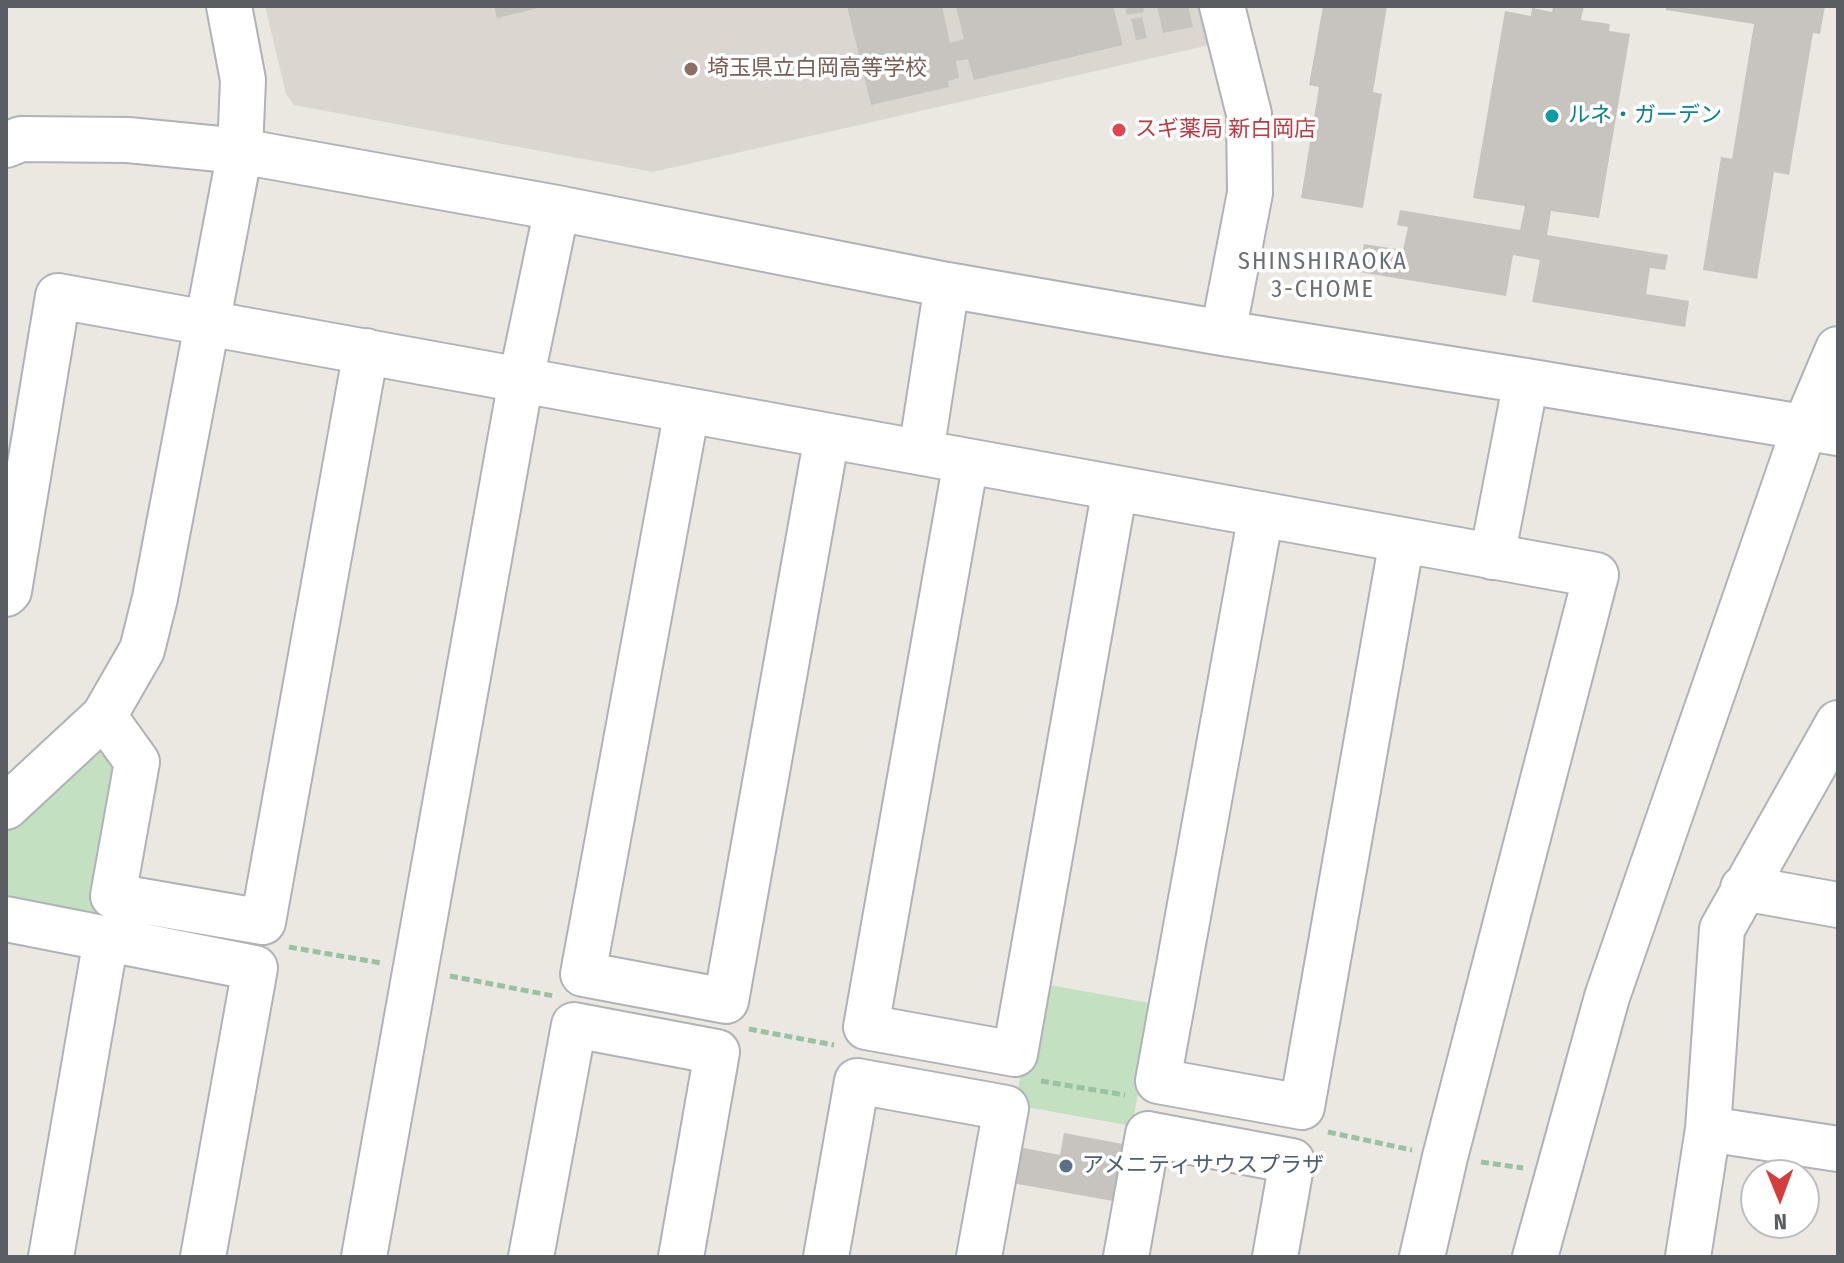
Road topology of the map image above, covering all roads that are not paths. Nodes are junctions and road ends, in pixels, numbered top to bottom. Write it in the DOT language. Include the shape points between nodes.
graph roads {
  1 [pos="229,6"];
  2 [pos="1222,6"];
  3 [pos="6,145"];
  4 [pos="240,151"];
  5 [pos="557,208"];
  6 [pos="947,285"];
  7 [pos="208,322"];
  8 [pos="1223,333"];
  9 [pos="1838,349"];
  10 [pos="366,351"];
  11 [pos="521,380"];
  12 [pos="1526,381"];
  13 [pos="687,410"];
  14 [pos="1821,431"];
  15 [pos="827,436"];
  16 [pos="921,452"];
  17 [pos="966,461"];
  18 [pos="1115,488"];
  19 [pos="1261,514"];
  20 [pos="11,540"];
  21 [pos="1402,540"];
  22 [pos="1492,557"];
  23 [pos="6,594"];
  24 [pos="104,716"];
  25 [pos="1838,723"];
  26 [pos="6,807"];
  27 [pos="1743,888"];
  28 [pos="1838,905"];
  29 [pos="6,919"];
  30 [pos="106,939"];
  31 [pos="1708,1129"];
  32 [pos="1838,1149"];
  33 [pos="51,1257"];
  34 [pos="203,1257"];
  35 [pos="364,1257"];
  36 [pos="531,1257"];
  37 [pos="681,1257"];
  38 [pos="826,1257"];
  39 [pos="979,1257"];
  40 [pos="1126,1257"];
  41 [pos="1275,1257"];
  42 [pos="1422,1257"];
  43 [pos="1535,1257"];
  44 [pos="1688,1257"];
  1 -- 4 [label="street" via="243,80"];
  2 -- 8 [label="street" via="1249,114 1250,193"];
  3 -- 4 [label="street" via="21,139 128,140"];
  4 -- 5 [label="street"];
  4 -- 7 [label="street"];
  5 -- 6 [label="street"];
  5 -- 11 [label="street"];
  6 -- 8 [label="street"];
  6 -- 16 [label="street"];
  7 -- 10 [label="street"];
  7 -- 20 [label="street" via="58,296"];
  7 -- 24 [label="street" via="142,650"];
  8 -- 12 [label="street"];
  9 -- 14 [label="street"];
  10 -- 11 [label="street"];
  10 -- 24 [label="street" via="263,922 113,896 137,762"];
  11 -- 13 [label="street"];
  11 -- 35 [label="street"];
  12 -- 14 [label="street"];
  12 -- 22 [label="street"];
  13 -- 15 [label="street"];
  13 -- 15 [label="street" via="583,974 726,1001"];
  14 -- 43 [label="street" via="1607,997"];
  15 -- 16 [label="street"];
  16 -- 17 [label="street"];
  17 -- 18 [label="street"];
  17 -- 18 [label="street" via="866,1027 1015,1054"];
  18 -- 19 [label="street"];
  19 -- 21 [label="street"];
  19 -- 21 [label="street" via="1158,1081 1302,1107"];
  20 -- 23 [label="street"];
  21 -- 22 [label="street"];
  22 -- 42 [label="street" via="1596,575"];
  24 -- 26 [label="street"];
  25 -- 27 [label="street"];
  27 -- 28 [label="street"];
  27 -- 31 [label="street" via="1722,929"];
  29 -- 30 [label="street"];
  30 -- 33 [label="street"];
  30 -- 34 [label="street" via="255,968"];
  31 -- 32 [label="street"];
  31 -- 44 [label="street"];
  36 -- 37 [label="street" via="574,1025 717,1052"];
  38 -- 39 [label="street" via="857,1081 1006,1108"];
  40 -- 41 [label="street" via="1148,1134 1292,1161"];
}
